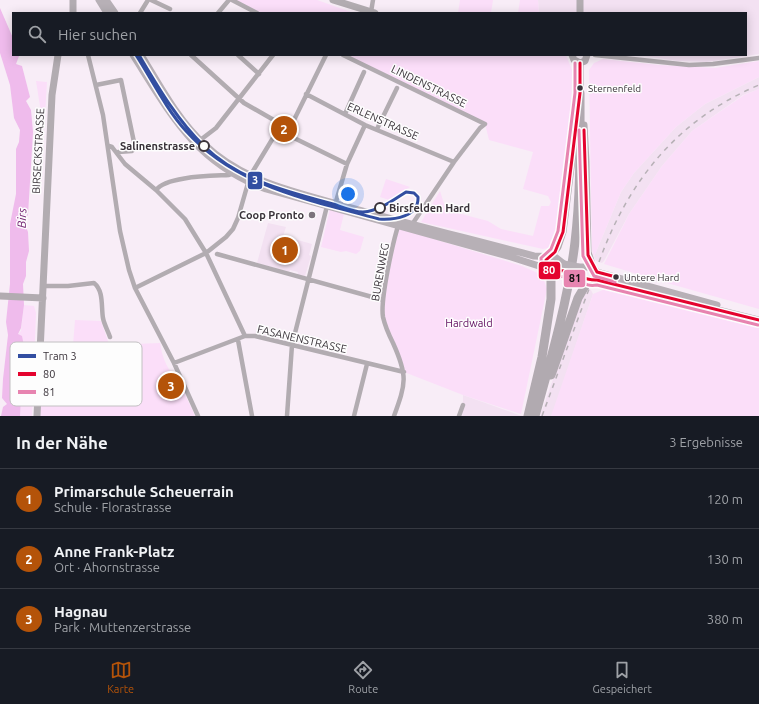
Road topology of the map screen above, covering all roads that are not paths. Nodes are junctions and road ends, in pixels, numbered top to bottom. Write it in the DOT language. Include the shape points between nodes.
graph roads {
  1 [pos="73,0"];
  2 [pos="98,0"];
  3 [pos="106,0"];
  4 [pos="148,0"];
  5 [pos="151,0"];
  6 [pos="230,0"];
  7 [pos="333,0"];
  8 [pos="373,0"];
  9 [pos="580,0"];
  10 [pos="170,10"];
  11 [pos="73,12"];
  12 [pos="106,12"];
  13 [pos="113,12"];
  14 [pos="141,12"];
  15 [pos="219,12"];
  16 [pos="255,12"];
  17 [pos="373,12"];
  18 [pos="580,12"];
  19 [pos="58,56"];
  20 [pos="88,56"];
  21 [pos="134,56"];
  22 [pos="142,56"];
  23 [pos="192,56"];
  24 [pos="239,56"];
  25 [pos="272,56"];
  26 [pos="325,56"];
  27 [pos="346,56"];
  28 [pos="572,56"];
  29 [pos="588,56"];
  30 [pos="604,56"];
  31 [pos="759,58"];
  32 [pos="580,63"];
  33 [pos="364,72"];
  34 [pos="259,74"];
  35 [pos="96,85"];
  36 [pos="397,88"];
  37 [pos="580,93"];
  38 [pos="306,94"];
  39 [pos="241,99"];
  40 [pos="344,114"];
  41 [pos="365,124"];
  42 [pos="282,129"];
  43 [pos="377,130"];
  44 [pos="197,142"];
  45 [pos="108,146"];
  46 [pos="118,152"];
  47 [pos="454,162"];
  48 [pos="348,164"];
  49 [pos="235,172"];
  50 [pos="249,179"];
  51 [pos="156,190"];
  52 [pos="332,206"];
  53 [pos="399,224"];
  54 [pos="411,227"];
  55 [pos="206,253"];
  56 [pos="217,254"];
  57 [pos="549,257"];
  58 [pos="564,267"];
  59 [pos="595,269"];
  60 [pos="548,270"];
  61 [pos="578,270"];
  62 [pos="308,281"];
  63 [pos="591,281"];
  64 [pos="43,286"];
  65 [pos="135,288"];
  66 [pos="0,296"];
  67 [pos="40,298"];
  68 [pos="383,300"];
  69 [pos="759,316"];
  70 [pos="759,320"];
  71 [pos="245,336"];
  72 [pos="110,337"];
  73 [pos="238,340"];
  74 [pos="39,342"];
  75 [pos="292,345"];
  76 [pos="552,352"];
  77 [pos="174,363"];
  78 [pos="367,364"];
  79 [pos="404,372"];
  80 [pos="463,405"];
  81 [pos="36,406"];
  82 [pos="36,416"];
  83 [pos="198,416"];
  84 [pos="252,416"];
  85 [pos="287,416"];
  86 [pos="354,416"];
  87 [pos="394,416"];
  88 [pos="459,416"];
  89 [pos="528,416"];
  90 [pos="536,416"];
  1 -- 11 [label="street"];
  2 -- 12 [label="main road"];
  3 -- 13 [label="main road"];
  4 -- 14 [label="street"];
  5 -- 10 [label="street"];
  6 -- 15 [label="street"];
  6 -- 16 [label="street"];
  7 -- 17 [label="street"];
  8 -- 17 [label="street"];
  9 -- 18 [label="street"];
  19 -- 64 [label="street, BIRSECKSTRASSE" via="52,95"];
  20 -- 35 [label="street"];
  21 -- 44 [label="main road" via="174,119"];
  22 -- 44 [label="main road"];
  23 -- 39 [label="street"];
  24 -- 34 [label="street"];
  25 -- 34 [label="street"];
  26 -- 38 [label="street"];
  27 -- 47 [label="street, LINDENSTRASSE" via="485,124"];
  28 -- 32 [label="street"];
  29 -- 32 [label="street"];
  30 -- 31 [label="street" via="689,65"];
  32 -- 37 [label="street"];
  33 -- 40 [label="street"];
  34 -- 39 [label="street"];
  35 -- 45 [label="street"];
  35 -- 46 [label="street" via="121,80 135,147 132,151"];
  36 -- 43 [label="street"];
  37 -- 57 [label="street" via="563,232 558,247"];
  37 -- 59 [label="street" via="586,162 588,252"];
  37 -- 76 [label="highway" via="576,235 566,296"];
  38 -- 40 [label="street, ERLENSTRASSE"];
  38 -- 42 [label="street" via="291,126"];
  39 -- 42 [label="street" via="279,123"];
  39 -- 44 [label="street" via="216,128"];
  40 -- 41 [label="street, ERLENSTRASSE"];
  41 -- 43 [label="street, ERLENSTRASSE"];
  41 -- 48 [label="street"];
  42 -- 48 [label="street"];
  42 -- 50 [label="street" via="276,133"];
  43 -- 47 [label="street, ERLENSTRASSE"];
  44 -- 49 [label="main road"];
  45 -- 46 [label="street"];
  45 -- 65 [label="street" via="120,231"];
  46 -- 51 [label="street" via="125,164"];
  47 -- 54 [label="street"];
  48 -- 52 [label="street"];
  49 -- 50 [label="main road"];
  49 -- 51 [label="street" via="184,179 164,184"];
  50 -- 52 [label="main road" via="281,187"];
  50 -- 55 [label="street" via="233,229"];
  51 -- 55 [label="street" via="185,219"];
  52 -- 53 [label="main road"];
  52 -- 62 [label="street"];
  53 -- 54 [label="main road"];
  53 -- 68 [label="street, BURENWEG"];
  54 -- 57 [label="main road" via="534,256"];
  54 -- 60 [label="main road"];
  55 -- 65 [label="street"];
  55 -- 71 [label="street"];
  56 -- 62 [label="street"];
  57 -- 58 [label="main road" via="555,257"];
  57 -- 60 [label="main road" via="545,262"];
  58 -- 60 [label="main road"];
  58 -- 61 [label="main road, bridge"];
  59 -- 61 [label="main road"];
  59 -- 63 [label="main road"];
  59 -- 69 [label="main road"];
  60 -- 89 [label="highway" via="551,299"];
  61 -- 63 [label="main road"];
  62 -- 68 [label="street"];
  62 -- 75 [label="street"];
  63 -- 70 [label="main road"];
  63 -- 90 [label="highway" via="576,305"];
  64 -- 67 [label="street, BIRSECKSTRASSE"];
  64 -- 72 [label="street" via="94,283 97,285 102,299 103,319"];
  65 -- 77 [label="street"];
  66 -- 67 [label="street"];
  67 -- 74 [label="street, BIRSECKSTRASSE"];
  68 -- 79 [label="street, BURENWEG" via="386,328"];
  71 -- 73 [label="street, FASANENSTRASSE"];
  71 -- 75 [label="street, FASANENSTRASSE"];
  73 -- 77 [label="street, FASANENSTRASSE"];
  73 -- 84 [label="street"];
  75 -- 78 [label="street, FASANENSTRASSE"];
  75 -- 85 [label="street"];
  76 -- 89 [label="highway"];
  76 -- 90 [label="highway"];
  77 -- 83 [label="street"];
  78 -- 79 [label="street, FASANENSTRASSE"];
  78 -- 86 [label="street"];
  79 -- 87 [label="street, BURENWEG" via="402,395"];
  80 -- 88 [label="street"];
  81 -- 82 [label="street, BIRSECKSTRASSE"];
}
